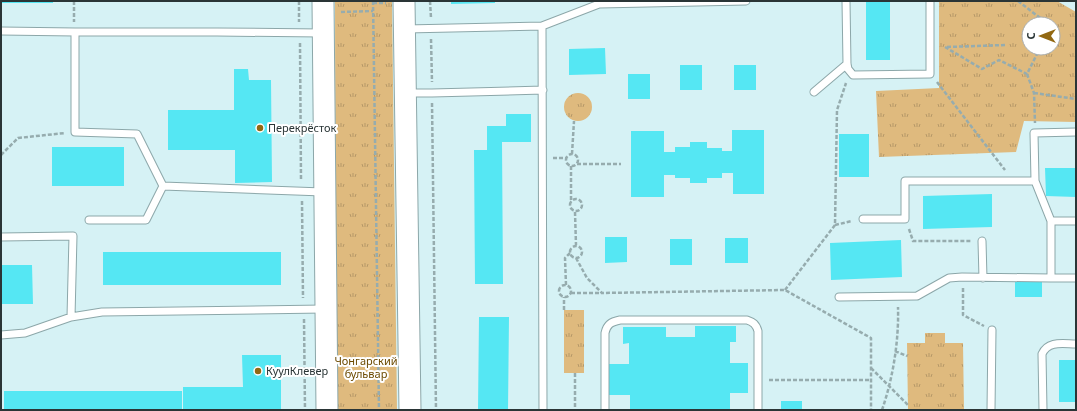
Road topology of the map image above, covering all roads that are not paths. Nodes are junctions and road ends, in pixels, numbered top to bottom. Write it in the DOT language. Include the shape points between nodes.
graph roads {
  1 [pos="746,1"];
  2 [pos="846,1"];
  3 [pos="930,1"];
  4 [pos="398,2"];
  5 [pos="329,6"];
  6 [pos="542,26"];
  7 [pos="405,29"];
  8 [pos="1,31"];
  9 [pos="75,32"];
  10 [pos="324,33"];
  11 [pos="847,64"];
  12 [pos="542,90"];
  13 [pos="814,92"];
  14 [pos="405,93"];
  15 [pos="1076,132"];
  16 [pos="1035,181"];
  17 [pos="164,186"];
  18 [pos="325,192"];
  19 [pos="89,220"];
  20 [pos="863,220"];
  21 [pos="1051,221"];
  22 [pos="1076,221"];
  23 [pos="1,237"];
  24 [pos="982,241"];
  25 [pos="983,278"];
  26 [pos="1051,278"];
  27 [pos="1076,278"];
  28 [pos="839,298"];
  29 [pos="326,309"];
  30 [pos="72,317"];
  31 [pos="992,330"];
  32 [pos="1,335"];
  33 [pos="1076,344"];
  34 [pos="327,410"];
  35 [pos="410,410"];
  36 [pos="543,410"];
  37 [pos="605,410"];
  38 [pos="758,410"];
  39 [pos="991,410"];
  40 [pos="1043,410"];
  1 -- 6 [label="lane" via="599,4"];
  2 -- 11 [label="lane"];
  3 -- 11 [label="lane" via="930,74 853,75"];
  4 -- 7 [label="main road"];
  5 -- 10 [label="main road"];
  6 -- 7 [label="lane"];
  6 -- 12 [label="lane"];
  7 -- 14 [label="main road"];
  8 -- 9 [label="lane"];
  9 -- 10 [label="lane"];
  9 -- 17 [label="lane" via="75,132 137,134"];
  10 -- 18 [label="main road"];
  11 -- 13 [label="lane"];
  12 -- 14 [label="lane"];
  12 -- 36 [label="lane"];
  14 -- 35 [label="main road"];
  15 -- 16 [label="lane" via="1034,133"];
  16 -- 20 [label="lane" via="905,181 905,220"];
  16 -- 21 [label="lane"];
  17 -- 18 [label="lane"];
  17 -- 19 [label="lane" via="146,220"];
  18 -- 29 [label="main road"];
  21 -- 22 [label="lane"];
  21 -- 26 [label="lane"];
  23 -- 30 [label="lane" via="73,236"];
  24 -- 25 [label="lane"];
  25 -- 26 [label="lane"];
  25 -- 28 [label="lane" via="949,278 917,296"];
  26 -- 27 [label="lane"];
  29 -- 30 [label="lane" via="102,312"];
  29 -- 34 [label="main road"];
  30 -- 32 [label="lane" via="25,334"];
  31 -- 39 [label="lane"];
  33 -- 40 [label="lane" via="1053,344 1044,349"];
  37 -- 38 [label="lane" via="605,333 606,327 620,320 752,322 758,331"];
}
